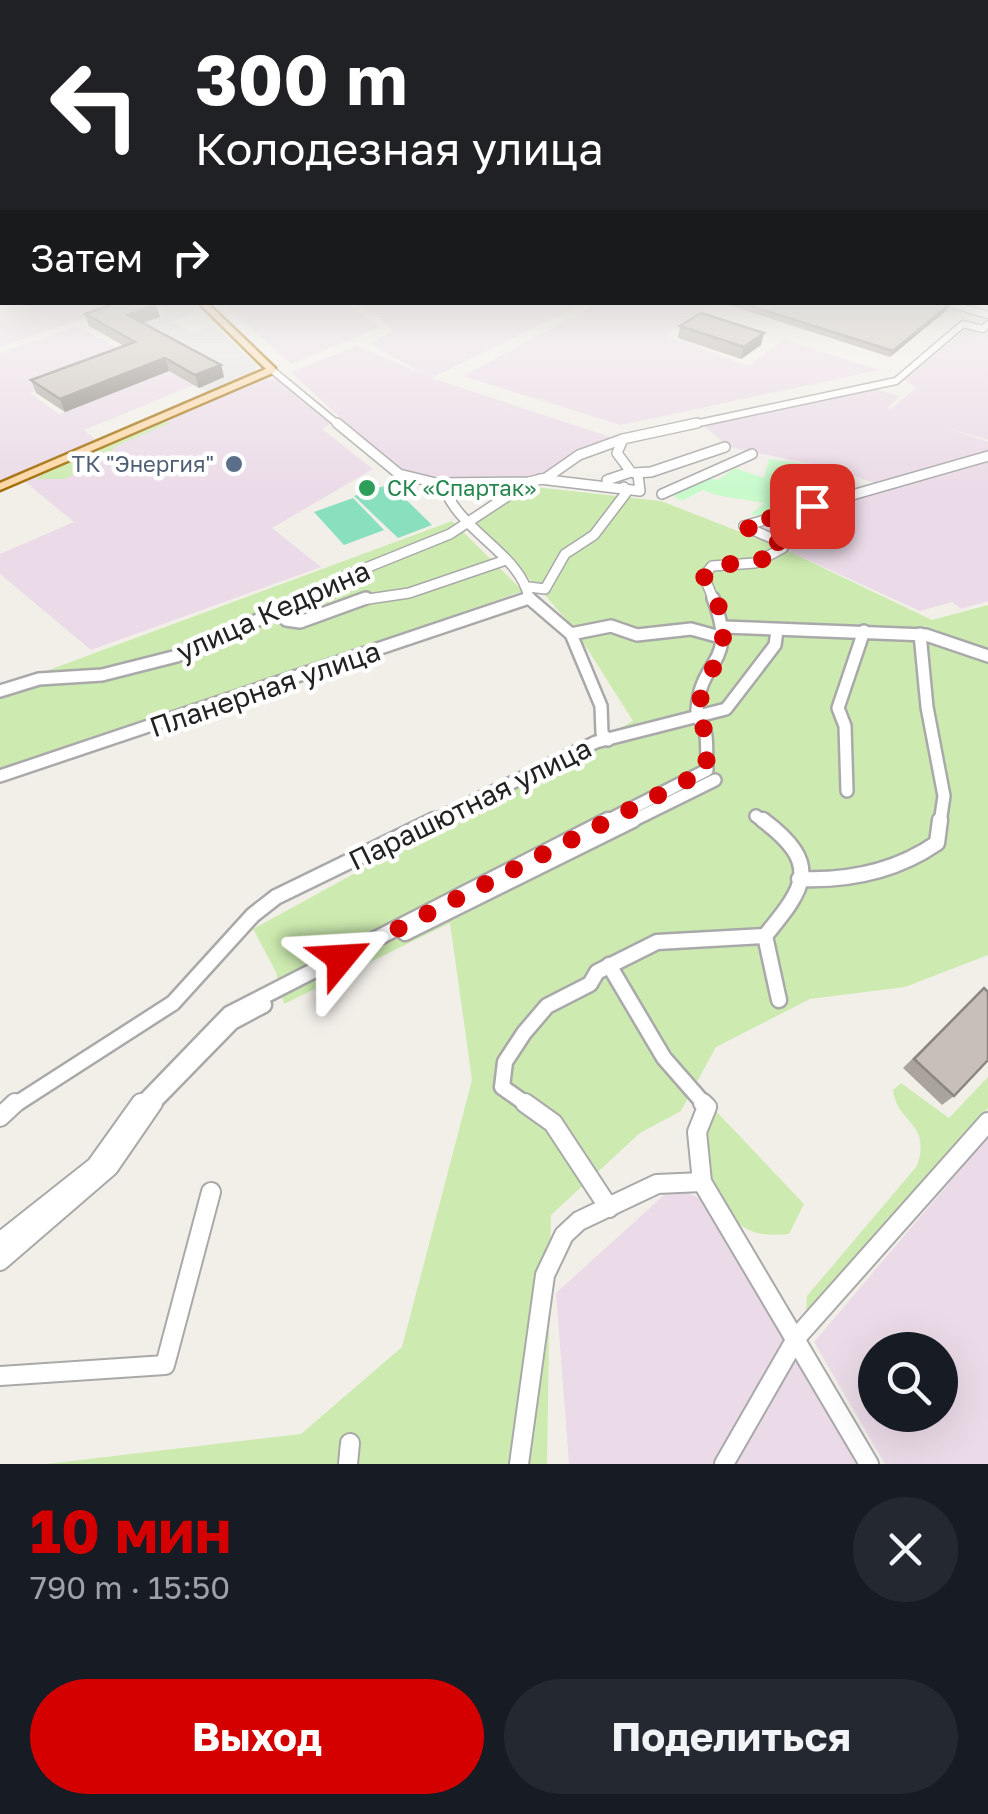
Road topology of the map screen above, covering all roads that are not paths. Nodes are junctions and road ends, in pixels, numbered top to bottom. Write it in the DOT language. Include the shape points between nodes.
graph roads {
  1 [pos="257,355"];
  2 [pos="927,355"];
  3 [pos="272,370"];
  4 [pos="623,438"];
  5 [pos="601,445"];
  6 [pos="725,447"];
  7 [pos="617,453"];
  8 [pos="752,454"];
  9 [pos="988,456"];
  10 [pos="634,474"];
  11 [pos="534,480"];
  12 [pos="442,482"];
  13 [pos="583,483"];
  14 [pos="0,487"];
  15 [pos="624,487"];
  16 [pos="662,494"];
  17 [pos="464,524"];
  18 [pos="503,561"];
  19 [pos="529,593"];
  20 [pos="280,610"];
  21 [pos="776,631"];
  22 [pos="864,631"];
  23 [pos="722,632"];
  24 [pos="571,634"];
  25 [pos="920,634"];
  26 [pos="986,651"];
  27 [pos="0,691"];
  28 [pos="696,714"];
  29 [pos="608,740"];
  30 [pos="0,776"];
  31 [pos="715,780"];
  32 [pos="847,791"];
  33 [pos="756,816"];
  34 [pos="800,879"];
  35 [pos="765,936"];
  36 [pos="609,965"];
  37 [pos="779,1000"];
  38 [pos="0,1117"];
  39 [pos="988,1122"];
  40 [pos="702,1182"];
  41 [pos="212,1192"];
  42 [pos="609,1208"];
  43 [pos="0,1242"];
  44 [pos="0,1262"];
  45 [pos="797,1337"];
  46 [pos="0,1376"];
  47 [pos="350,1442"];
  48 [pos="348,1464"];
  49 [pos="519,1464"];
  50 [pos="724,1464"];
  51 [pos="869,1464"];
  1 -- 3 [label="main road"];
  2 -- 4 [label="street, улица Кедрина" via="896,381"];
  3 -- 12 [label="street" via="390,469"];
  3 -- 14 [label="main road"];
  4 -- 5 [label="street, улица Кедрина"];
  4 -- 7 [label="street"];
  5 -- 7 [label="street"];
  5 -- 11 [label="street, улица Кедрина"];
  6 -- 10 [label="street"];
  7 -- 10 [label="street"];
  8 -- 16 [label="street"];
  9 -- 23 [label="street" via="744,526 783,548 755,563 706,571"];
  10 -- 13 [label="street"];
  10 -- 15 [label="street" via="640,490"];
  11 -- 12 [label="street"];
  11 -- 13 [label="street"];
  11 -- 17 [label="street, улица Кедрина"];
  12 -- 17 [label="street" via="444,497"];
  13 -- 15 [label="street"];
  15 -- 19 [label="street, Планерная улица" via="594,534 565,554 545,590"];
  17 -- 18 [label="street"];
  17 -- 20 [label="street, улица Кедрина"];
  18 -- 19 [label="street"];
  18 -- 20 [label="street" via="300,622 286,620"];
  19 -- 24 [label="street"];
  19 -- 30 [label="street, Планерная улица"];
  20 -- 27 [label="street, улица Кедрина" via="154,664 39,679"];
  21 -- 22 [label="street"];
  21 -- 23 [label="street" via="746,625"];
  21 -- 28 [label="street, Парашютная улица" via="775,646 733,704"];
  22 -- 25 [label="street"];
  22 -- 32 [label="street" via="838,708 845,726"];
  23 -- 24 [label="street" via="637,635 611,626"];
  23 -- 28 [label="street" via="720,656 709,669"];
  24 -- 29 [label="street" via="573,653 602,704"];
  25 -- 26 [label="street"];
  25 -- 34 [label="street" via="943,783 937,843 882,870"];
  28 -- 29 [label="street, Парашютная улица"];
  28 -- 43 [label="street" via="705,731 707,770 229,1014 143,1100 96,1166"];
  29 -- 38 [label="street, Парашютная улица" via="276,897 173,1003"];
  31 -- 44 [label="street" via="232,1022 138,1120 109,1167"];
  33 -- 34 [label="street" via="782,832"];
  34 -- 35 [label="street" via="799,894"];
  35 -- 36 [label="street" via="658,942"];
  35 -- 37 [label="street"];
  36 -- 40 [label="street" via="661,1056 707,1106 696,1132"];
  36 -- 42 [label="street" via="590,984 547,1006 505,1062 502,1086 553,1123"];
  39 -- 45 [label="street"];
  40 -- 42 [label="street" via="656,1184"];
  40 -- 45 [label="street"];
  41 -- 46 [label="street" via="165,1365"];
  42 -- 49 [label="street" via="579,1221 552,1253"];
  45 -- 50 [label="street"];
  45 -- 51 [label="street"];
  47 -- 48 [label="street"];
}
